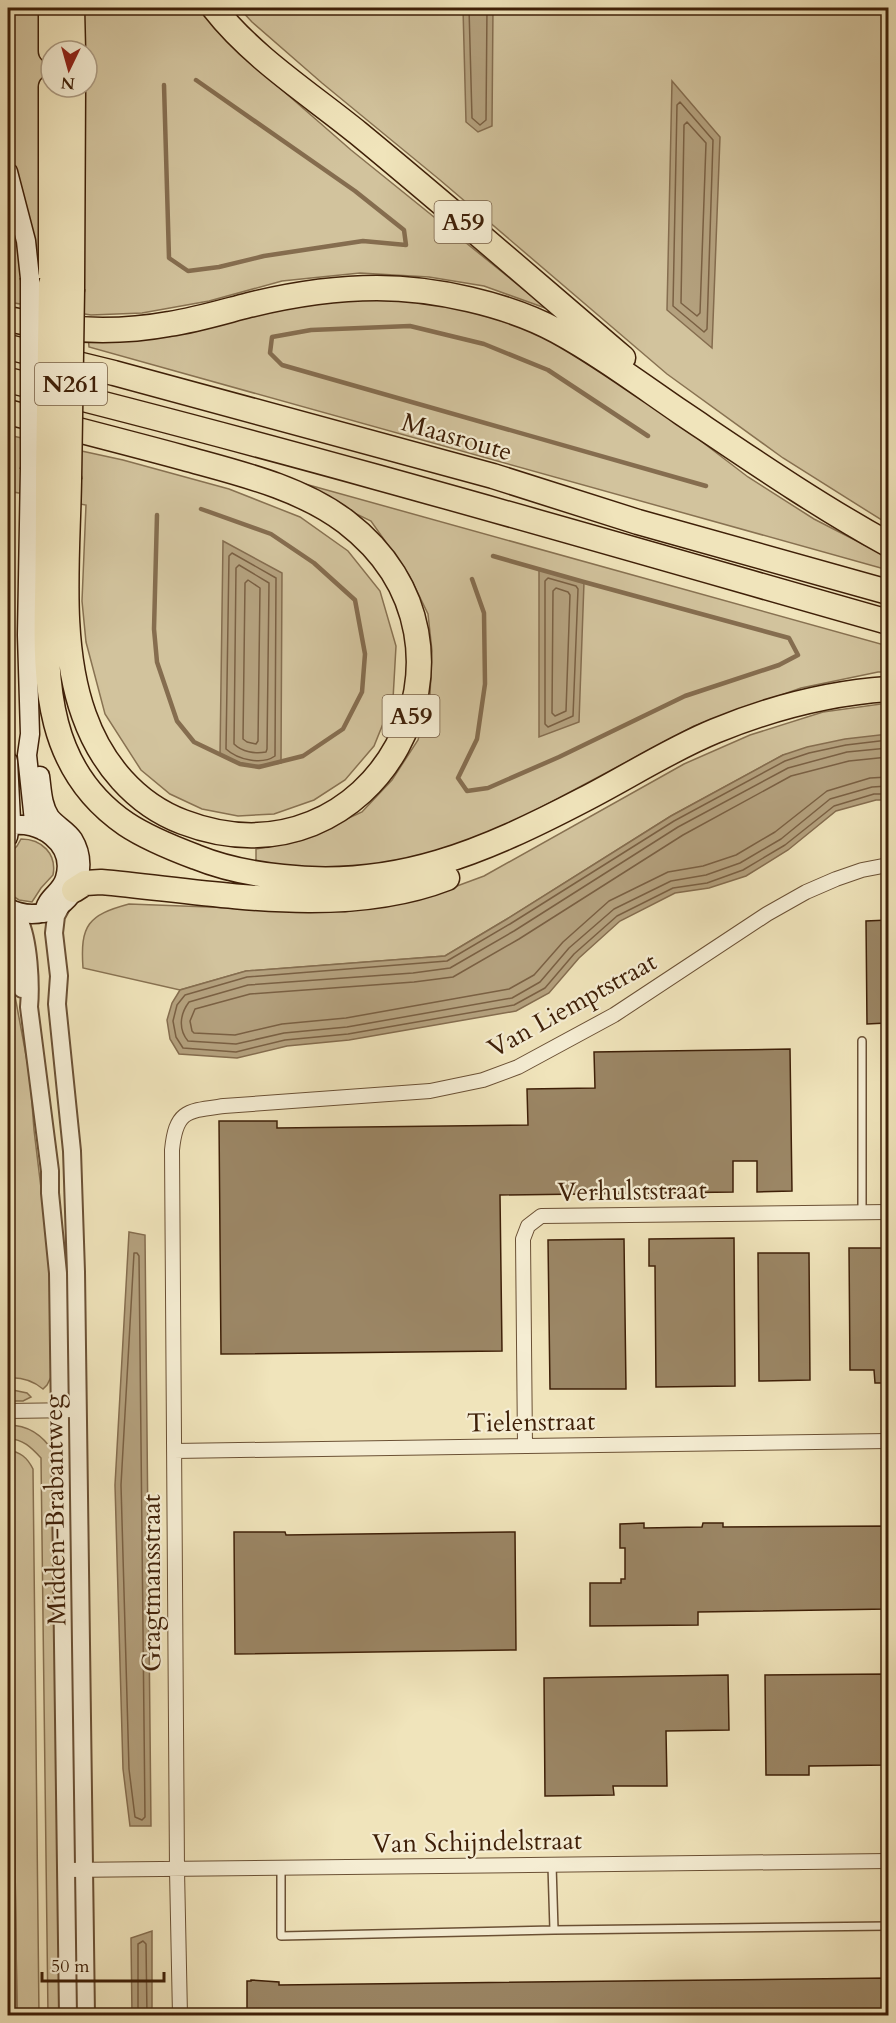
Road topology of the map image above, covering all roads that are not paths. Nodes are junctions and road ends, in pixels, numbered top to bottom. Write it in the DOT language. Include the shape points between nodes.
graph roads {
  1 [pos="51,8"];
  2 [pos="72,8"];
  3 [pos="214,8"];
  4 [pos="51,39"];
  5 [pos="73,39"];
  6 [pos="51,99"];
  7 [pos="72,99"];
  8 [pos="8,172"];
  9 [pos="51,284"];
  10 [pos="8,319"];
  11 [pos="8,347"];
  12 [pos="8,380"];
  13 [pos="8,412"];
  14 [pos="714,435"];
  15 [pos="49,474"];
  16 [pos="888,544"];
  17 [pos="67,575"];
  18 [pos="888,592"];
  19 [pos="888,622"];
  20 [pos="888,689"];
  21 [pos="8,761"];
  22 [pos="583,800"];
  23 [pos="47,824"];
  24 [pos="8,830"];
  25 [pos="888,865"];
  26 [pos="68,898"];
  27 [pos="8,909"];
  28 [pos="44,913"];
  29 [pos="8,932"];
  30 [pos="57,1004"];
  31 [pos="29,1007"];
  32 [pos="862,1041"];
  33 [pos="172,1150"];
  34 [pos="862,1212"];
  35 [pos="888,1212"];
  36 [pos="60,1410"];
  37 [pos="78,1410"];
  38 [pos="8,1411"];
  39 [pos="888,1442"];
  40 [pos="525,1446"];
  41 [pos="174,1450"];
  42 [pos="888,1861"];
  43 [pos="552,1865"];
  44 [pos="281,1868"];
  45 [pos="66,1870"];
  46 [pos="86,1870"];
  47 [pos="177,1870"];
  48 [pos="888,1926"];
  49 [pos="554,1930"];
  50 [pos="68,2016"];
  51 [pos="86,2016"];
  52 [pos="180,2016"];
  1 -- 4 [label="highway"];
  2 -- 5 [label="highway"];
  3 -- 14 [label="highway, A59" via="226,24 287,78"];
  6 -- 9 [label="highway, N261"];
  7 -- 9 [label="highway, N261"];
  8 -- 9 [label="main road" via="26,241"];
  9 -- 15 [label="highway, N261, bridge"];
  9 -- 15 [label="main road, bridge"];
  10 -- 14 [label="highway, A59" via="68,329 125,330 168,325 335,290 419,291 489,305 556,330"];
  11 -- 18 [label="highway, Maasroute" via="494,476 638,522"];
  12 -- 19 [label="highway" via="482,506"];
  13 -- 17 [label="highway, A59" via="267,483 345,521 373,546 396,576 412,615 420,659 419,678 414,709 403,736 381,772 363,791 311,824 269,834 237,835 198,828 172,818 120,778 96,743 84,716 70,651"];
  14 -- 16 [label="highway, A59" via="837,516"];
  15 -- 17 [label="highway, N261"];
  15 -- 22 [label="highway" via="45,646 52,713 81,778 107,808 142,834 235,870 297,879 352,879 409,872 460,857"];
  15 -- 23 [label="main road" via="27,635 30,734 37,753"];
  20 -- 22 [label="highway" via="816,699 750,717 682,746"];
  21 -- 24 [label="main road"];
  22 -- 26 [label="highway" via="538,833 494,858 440,881 386,894 333,900 284,899 101,882 85,883"];
  23 -- 24 [label="main road"];
  23 -- 26 [label="main road" via="72,837 77,847 80,874"];
  23 -- 28 [label="main road" via="65,853 67,868 64,882 46,901"];
  25 -- 33 [label="street, Van Liemptstraat" via="836,879 777,908 614,1015 518,1067 483,1080 430,1090 198,1110 181,1118 174,1130"];
  26 -- 28 [label="main road"];
  26 -- 30 [label="street, Midden-Brabantweg" via="56,916 54,933 59,976"];
  27 -- 28 [label="main road" via="32,915"];
  27 -- 31 [label="street, Midden-Brabantweg" via="19,919 24,936 31,985"];
  28 -- 30 [label="street, Midden-Brabantweg" via="50,978"];
  29 -- 31 [label="street, Midden-Brabantweg"];
  30 -- 37 [label="street, Midden-Brabantweg" via="72,1151"];
  31 -- 36 [label="street, Midden-Brabantweg" via="58,1273"];
  32 -- 34 [label="lane"];
  33 -- 41 [label="street, Gragtmansstraat"];
  34 -- 35 [label="street, Verhulststraat"];
  34 -- 40 [label="street, Verhulststraat" via="541,1216 528,1226 523,1239"];
  36 -- 37 [label="street"];
  36 -- 38 [label="street"];
  36 -- 45 [label="street, Midden-Brabantweg"];
  37 -- 46 [label="street, Midden-Brabantweg"];
  39 -- 40 [label="street, Tielenstraat"];
  40 -- 41 [label="street, Tielenstraat"];
  41 -- 47 [label="street, Gragtmansstraat"];
  42 -- 43 [label="street, Van Schijndelstraat"];
  43 -- 44 [label="street, Van Schijndelstraat"];
  43 -- 49 [label="lane"];
  44 -- 47 [label="street, Van Schijndelstraat"];
  44 -- 49 [label="lane" via="281,1936"];
  45 -- 46 [label="street, Van Schijndelstraat"];
  45 -- 50 [label="street, Midden-Brabantweg"];
  46 -- 47 [label="street, Van Schijndelstraat"];
  46 -- 51 [label="street, Midden-Brabantweg"];
  47 -- 52 [label="street, Gragtmansstraat"];
  48 -- 49 [label="lane"];
}
